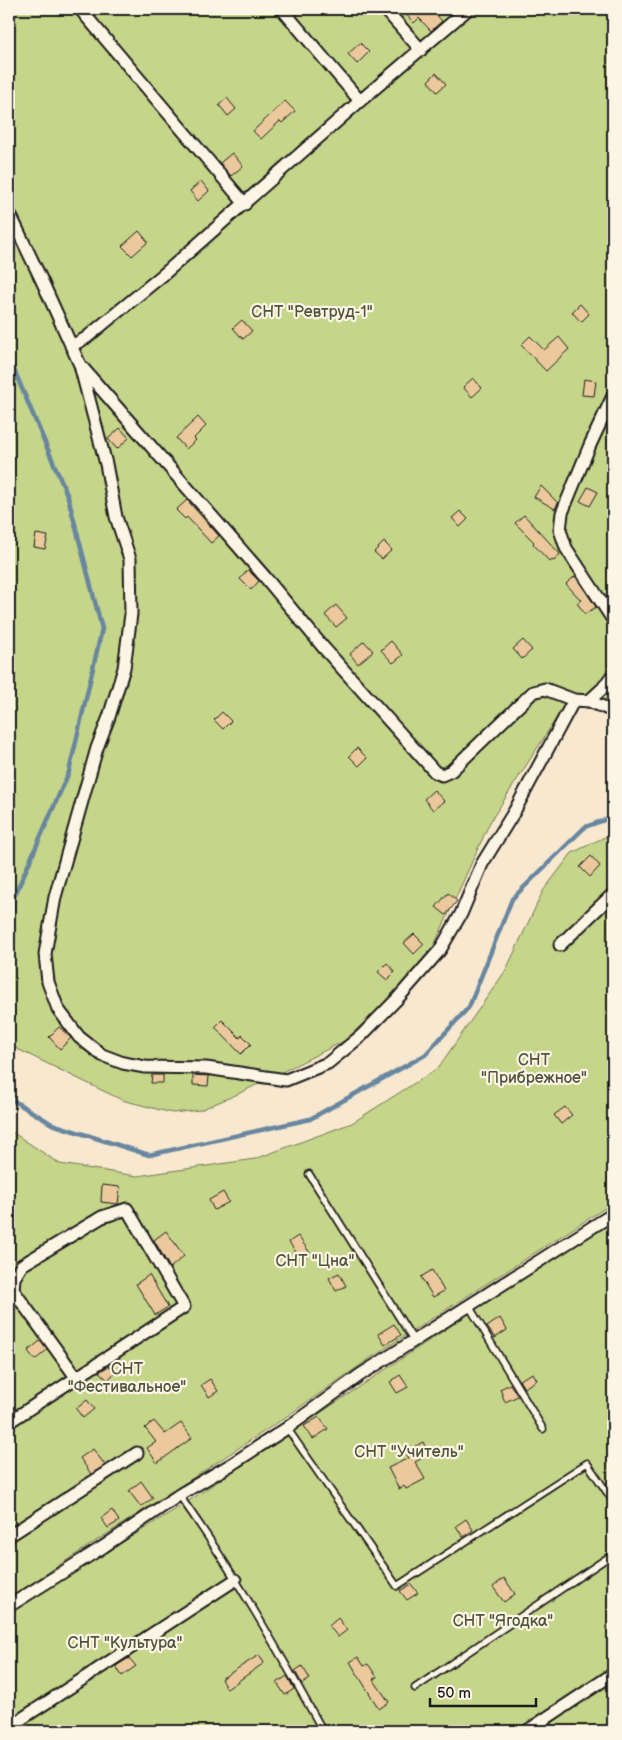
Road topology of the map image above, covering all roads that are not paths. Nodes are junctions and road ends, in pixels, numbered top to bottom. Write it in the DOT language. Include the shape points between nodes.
graph roads {
  1 [pos="80,9"];
  2 [pos="282,9"];
  3 [pos="385,9"];
  4 [pos="468,9"];
  5 [pos="420,50"];
  6 [pos="360,101"];
  7 [pos="245,204"];
  8 [pos="9,212"];
  9 [pos="72,346"];
  10 [pos="80,365"];
  11 [pos="613,396"];
  12 [pos="613,620"];
  13 [pos="613,674"];
  14 [pos="574,700"];
  15 [pos="589,701"];
  16 [pos="613,711"];
  17 [pos="613,894"];
  18 [pos="560,945"];
  19 [pos="310,1174"];
  20 [pos="613,1214"];
  21 [pos="469,1306"];
  22 [pos="414,1341"];
  23 [pos="76,1377"];
  24 [pos="9,1422"];
  25 [pos="287,1428"];
  26 [pos="544,1429"];
  27 [pos="137,1453"];
  28 [pos="179,1495"];
  29 [pos="613,1502"];
  30 [pos="9,1536"];
  31 [pos="613,1554"];
  32 [pos="235,1580"];
  33 [pos="9,1606"];
  34 [pos="613,1674"];
  35 [pos="415,1688"];
  36 [pos="9,1727"];
  37 [pos="323,1731"];
  38 [pos="527,1731"];
  1 -- 7 [label="street"];
  2 -- 6 [label="street"];
  3 -- 5 [label="street"];
  4 -- 5 [label="street"];
  5 -- 6 [label="street"];
  6 -- 7 [label="street"];
  7 -- 9 [label="street" via="123,308"];
  8 -- 9 [label="street"];
  9 -- 10 [label="street"];
  10 -- 14 [label="street" via="434,772 442,775 451,771 533,692 545,689"];
  10 -- 14 [label="street" via="116,517 130,559 131,614 124,668 57,887 46,954 48,982 58,1009 80,1037 102,1055 145,1067 206,1068 286,1080 328,1063 361,1036 440,950 461,914 482,864"];
  11 -- 12 [label="street" via="562,513 560,530 566,548"];
  13 -- 15 [label="street"];
  14 -- 15 [label="street"];
  15 -- 16 [label="street"];
  17 -- 18 [label="street"];
  19 -- 22 [label="lane"];
  20 -- 21 [label="street"];
  21 -- 22 [label="street"];
  21 -- 26 [label="lane"];
  22 -- 25 [label="street"];
  23 -- 23 [label="street" via="13,1290 14,1278 22,1264 102,1217 127,1209 184,1306"];
  23 -- 24 [label="street"];
  25 -- 28 [label="street"];
  25 -- 29 [label="lane" via="398,1586 587,1463"];
  27 -- 30 [label="street"];
  28 -- 32 [label="lane"];
  28 -- 33 [label="street"];
  31 -- 35 [label="lane"];
  32 -- 36 [label="street"];
  32 -- 37 [label="lane"];
  34 -- 38 [label="street"];
}
